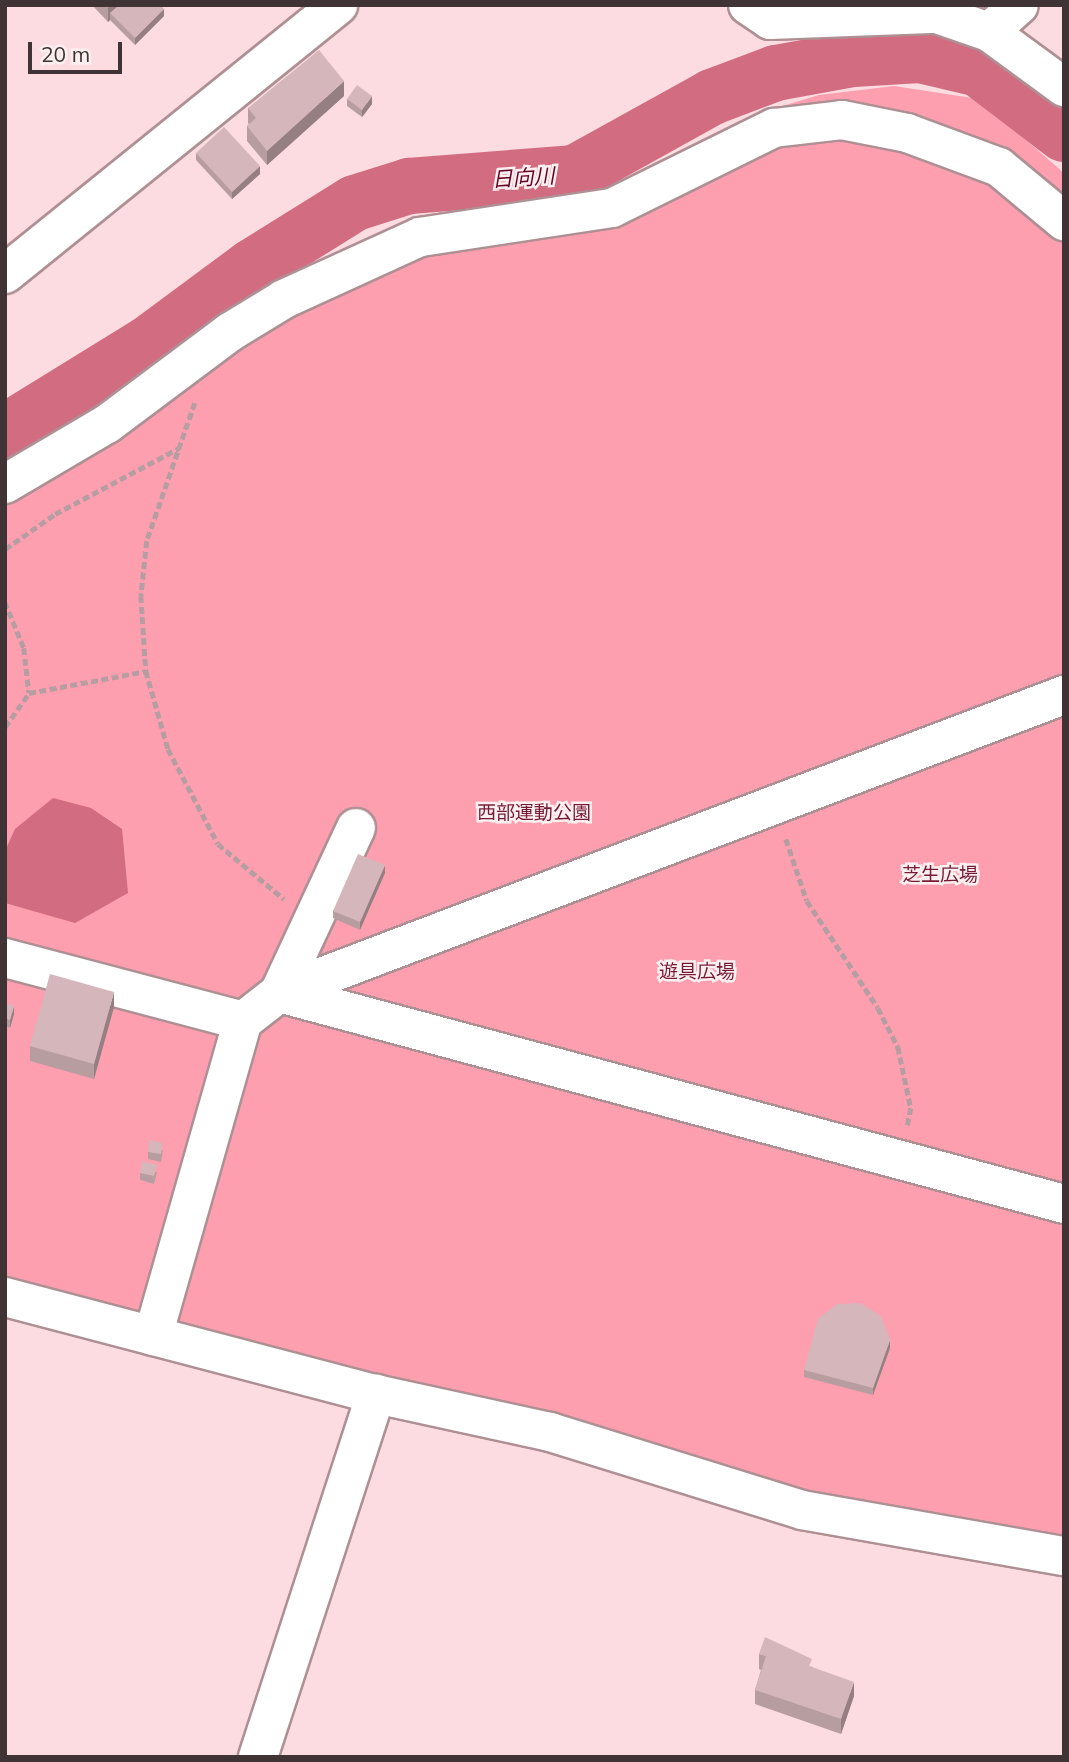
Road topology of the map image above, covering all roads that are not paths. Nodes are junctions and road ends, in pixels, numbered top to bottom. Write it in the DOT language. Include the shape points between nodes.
graph roads {
  1 [pos="338,5"];
  2 [pos="748,5"];
  3 [pos="1019,5"];
  4 [pos="989,32"];
  5 [pos="1064,88"];
  6 [pos="1064,221"];
  7 [pos="5,274"];
  8 [pos="5,484"];
  9 [pos="1064,695"];
  10 [pos="356,828"];
  11 [pos="5,958"];
  12 [pos="279,993"];
  13 [pos="243,1021"];
  14 [pos="1064,1204"];
  15 [pos="5,1297"];
  16 [pos="153,1336"];
  17 [pos="376,1394"];
  18 [pos="1064,1556"];
  19 [pos="258,1757"];
  1 -- 7 [label="street"];
  2 -- 4 [label="street" via="770,20 937,13"];
  3 -- 4 [label="street"];
  4 -- 5 [label="street"];
  6 -- 8 [label="street" via="999,167 907,133 842,120 774,128 612,208 420,237 284,299 207,349 107,424"];
  9 -- 12 [label="street"];
  10 -- 12 [label="street"];
  11 -- 13 [label="street"];
  12 -- 13 [label="street"];
  12 -- 14 [label="street"];
  13 -- 16 [label="street"];
  15 -- 16 [label="street"];
  16 -- 17 [label="street"];
  17 -- 18 [label="street" via="550,1432 802,1510"];
  17 -- 19 [label="street"];
}
